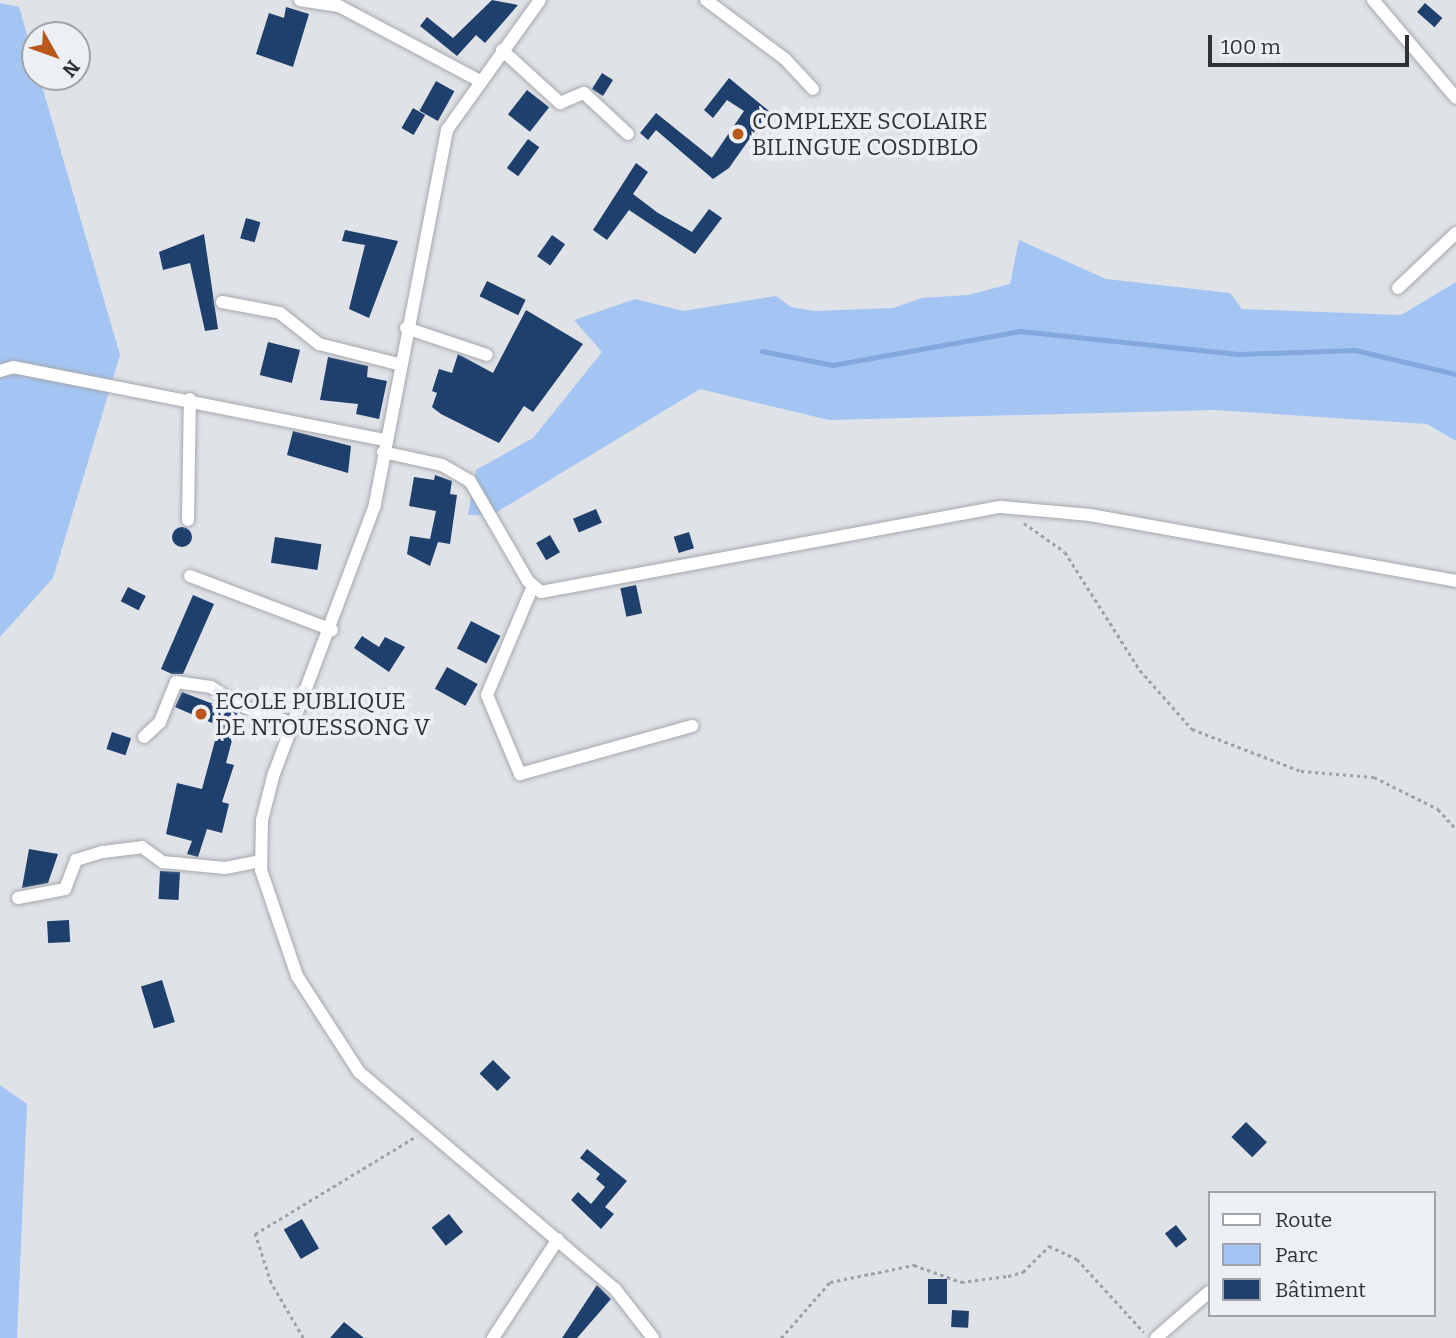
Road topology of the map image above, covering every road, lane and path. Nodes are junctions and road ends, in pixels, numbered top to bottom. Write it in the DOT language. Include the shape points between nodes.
graph roads {
  1 [pos="300,0"];
  2 [pos="540,0"];
  3 [pos="706,0"];
  4 [pos="1373,0"];
  5 [pos="502,50"];
  6 [pos="480,81"];
  7 [pos="813,89"];
  8 [pos="1456,98"];
  9 [pos="628,134"];
  10 [pos="1456,233"];
  11 [pos="1398,288"];
  12 [pos="222,302"];
  13 [pos="406,328"];
  14 [pos="487,355"];
  15 [pos="398,364"];
  16 [pos="0,371"];
  17 [pos="190,400"];
  18 [pos="384,446"];
  19 [pos="1001,507"];
  20 [pos="188,520"];
  21 [pos="190,576"];
  22 [pos="1456,581"];
  23 [pos="533,586"];
  24 [pos="332,630"];
  25 [pos="294,724"];
  26 [pos="692,726"];
  27 [pos="144,737"];
  28 [pos="1456,829"];
  29 [pos="261,861"];
  30 [pos="18,898"];
  31 [pos="428,1129"];
  32 [pos="558,1239"];
  33 [pos="1208,1293"];
  34 [pos="303,1338"];
  35 [pos="493,1338"];
  36 [pos="653,1338"];
  37 [pos="781,1338"];
  38 [pos="1150,1338"];
  39 [pos="1156,1338"];
  1 -- 6 [label="street" via="339,6"];
  2 -- 5 [label="street"];
  3 -- 7 [label="street" via="785,58"];
  4 -- 8 [label="street"];
  5 -- 6 [label="street"];
  5 -- 9 [label="street" via="559,103 584,93"];
  6 -- 13 [label="street" via="447,130 435,167"];
  10 -- 11 [label="street"];
  12 -- 15 [label="street" via="280,313 319,344"];
  13 -- 14 [label="street"];
  13 -- 15 [label="street"];
  15 -- 18 [label="street"];
  16 -- 17 [label="street" via="13,367"];
  17 -- 18 [label="street"];
  17 -- 20 [label="street"];
  18 -- 23 [label="street" via="442,465 470,481"];
  18 -- 24 [label="street" via="375,505"];
  19 -- 22 [label="street" via="1090,514"];
  19 -- 23 [label="street" via="561,591 541,593"];
  19 -- 28 [label="path" via="1065,552 1140,670 1192,729 1301,771 1374,777 1437,809"];
  21 -- 24 [label="street"];
  23 -- 26 [label="street" via="487,695 520,774"];
  24 -- 25 [label="street"];
  25 -- 27 [label="street" via="239,705 211,687 176,682 160,722"];
  25 -- 29 [label="street" via="264,812"];
  29 -- 30 [label="street" via="225,868 163,862 142,847 103,852 76,860 65,889"];
  29 -- 31 [label="street" via="275,924 326,1026 359,1072"];
  31 -- 32 [label="street"];
  31 -- 34 [label="path" via="255,1234 271,1283"];
  32 -- 35 [label="street"];
  32 -- 36 [label="street" via="615,1289"];
  33 -- 39 [label="street"];
  37 -- 38 [label="path" via="830,1282 914,1265 961,1282 1008,1276 1023,1272 1049,1246 1077,1259"];
}
